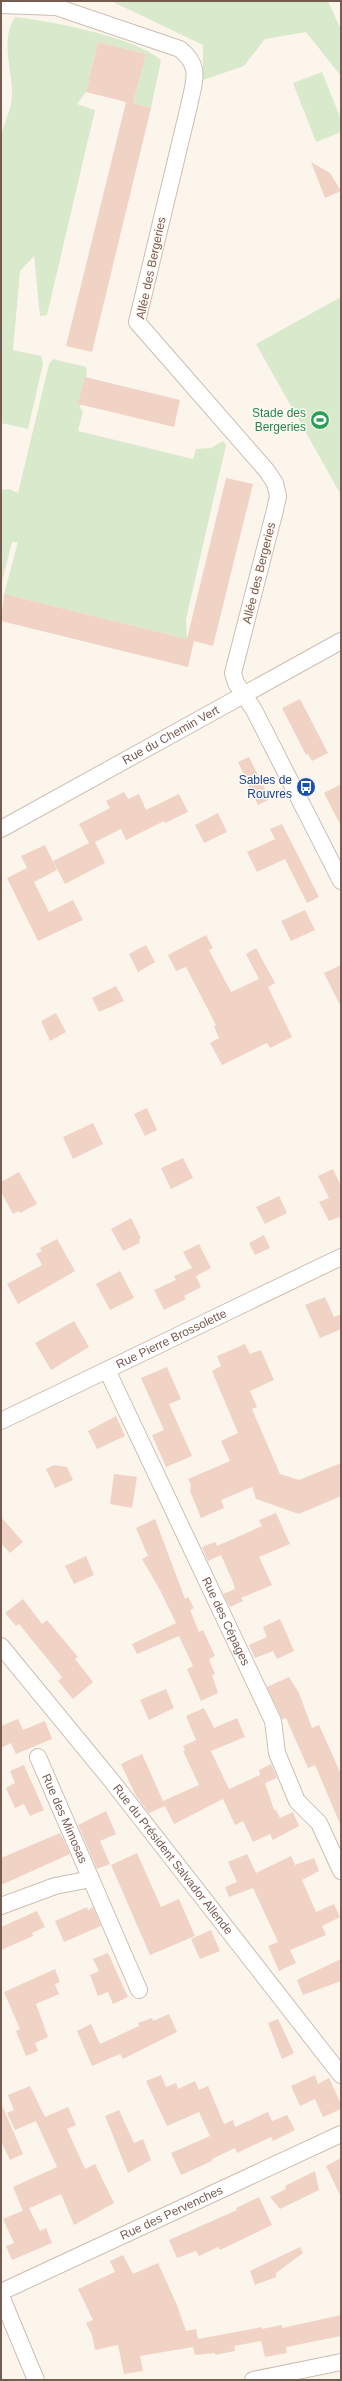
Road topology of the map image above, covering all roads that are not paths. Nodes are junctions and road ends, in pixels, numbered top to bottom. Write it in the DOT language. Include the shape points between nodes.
graph roads {
  1 [pos="1,5"];
  2 [pos="341,641"];
  3 [pos="244,696"];
  4 [pos="1,829"];
  5 [pos="341,881"];
  6 [pos="341,1257"];
  7 [pos="107,1370"];
  8 [pos="1,1420"];
  9 [pos="1,1646"];
  10 [pos="38,1757"];
  11 [pos="341,1871"];
  12 [pos="91,1879"];
  13 [pos="1,1906"];
  14 [pos="139,1990"];
  15 [pos="341,2075"];
  16 [pos="341,2134"];
  17 [pos="1,2292"];
  18 [pos="1,2296"];
  19 [pos="341,2362"];
  20 [pos="36,2380"];
  21 [pos="253,2380"];
  1 -- 3 [label="street, Allée des Bergeries" via="56,7 77,12 180,49 189,56 195,66 189,106 137,322 243,442 275,483 278,496 275,510 233,673"];
  2 -- 3 [label="street, Rue du Chemin Vert"];
  3 -- 4 [label="street, Rue du Chemin Vert"];
  3 -- 5 [label="street" via="254,710"];
  6 -- 7 [label="street, Rue Pierre Brossolette"];
  7 -- 8 [label="street, Rue Pierre Brossolette"];
  7 -- 11 [label="street, Rue des Cépages" via="274,1721 278,1753 297,1801 319,1823"];
  9 -- 15 [label="street, Rue du Président Salvador Allende" via="111,1780"];
  10 -- 12 [label="street, Rue des Mimosas"];
  12 -- 13 [label="street, Rue des Mimosas" via="55,1886"];
  12 -- 14 [label="street, Rue des Mimosas"];
  16 -- 17 [label="street, Rue des Pervenches"];
  18 -- 20 [label="street"];
  19 -- 21 [label="street"];
}
